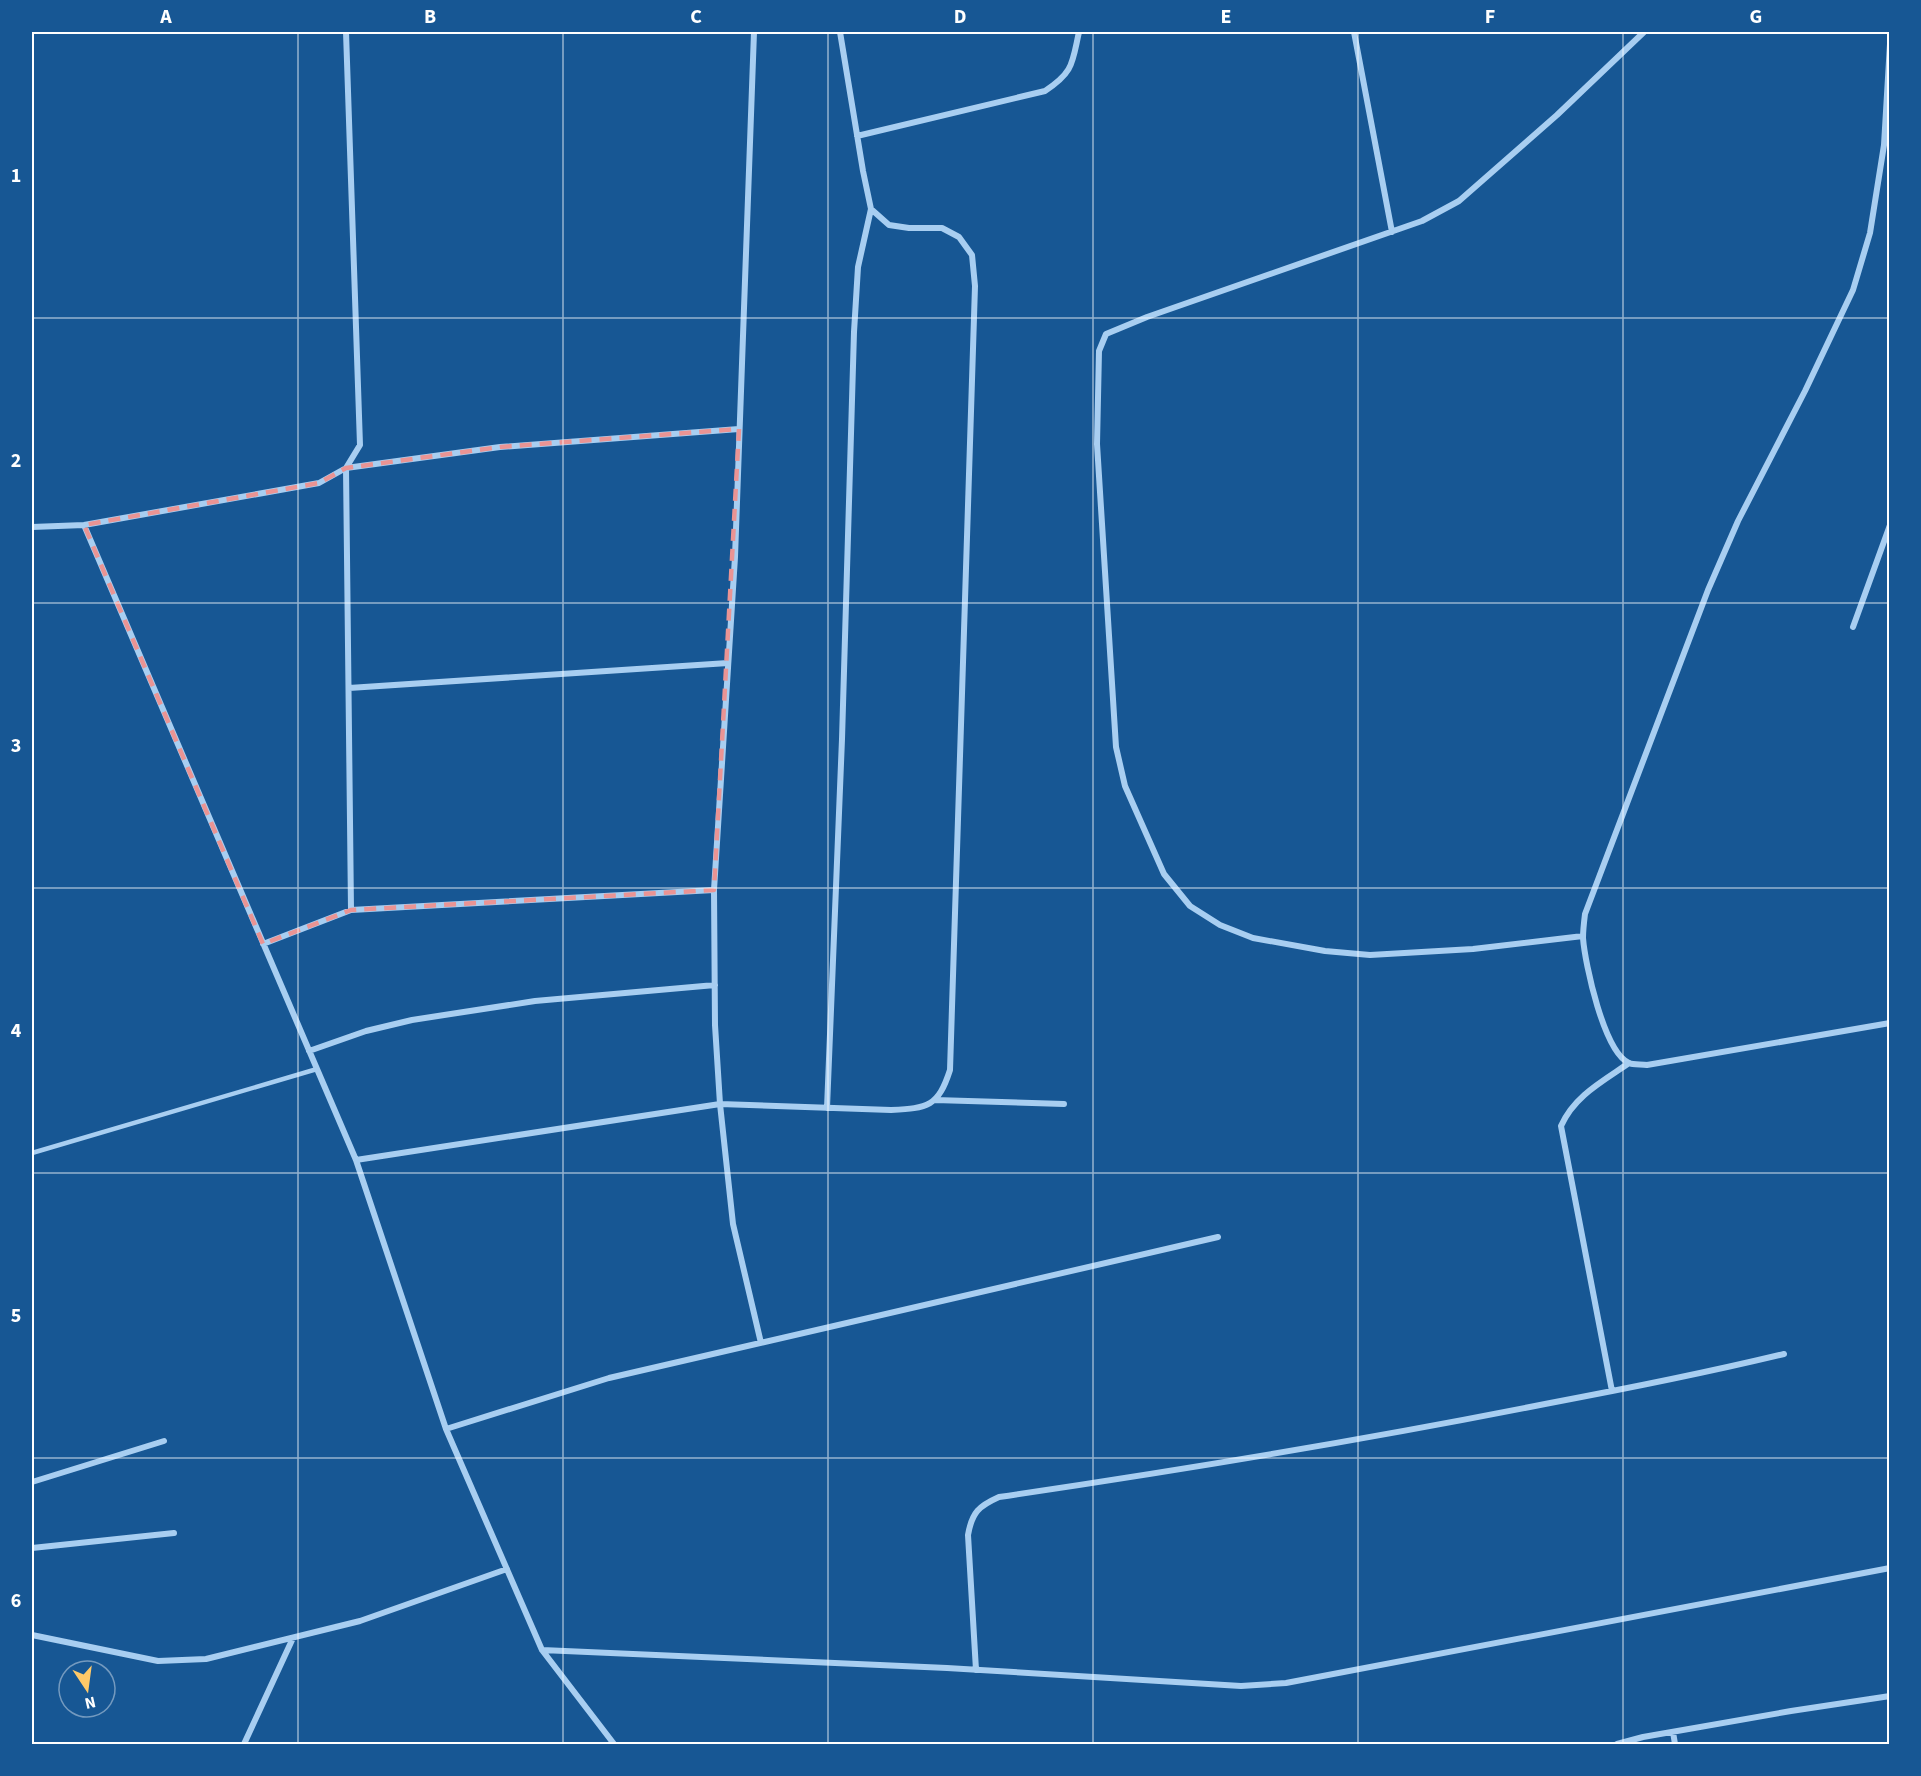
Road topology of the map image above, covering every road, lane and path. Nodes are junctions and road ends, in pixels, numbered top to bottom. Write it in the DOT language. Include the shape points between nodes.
graph roads {
  1 [pos="346,32"];
  2 [pos="754,32"];
  3 [pos="840,32"];
  4 [pos="1079,32"];
  5 [pos="1354,32"];
  6 [pos="1644,32"];
  7 [pos="1890,44"];
  8 [pos="857,136"];
  9 [pos="871,210"];
  10 [pos="1392,232"];
  11 [pos="739,429"];
  12 [pos="346,468"];
  13 [pos="84,525"];
  14 [pos="1890,525"];
  15 [pos="32,527"];
  16 [pos="1853,627"];
  17 [pos="728,663"];
  18 [pos="349,688"];
  19 [pos="714,890"];
  20 [pos="351,910"];
  21 [pos="1583,936"];
  22 [pos="264,944"];
  23 [pos="715,985"];
  24 [pos="1890,1023"];
  25 [pos="309,1051"];
  26 [pos="1629,1063"];
  27 [pos="317,1069"];
  28 [pos="935,1100"];
  29 [pos="720,1104"];
  30 [pos="1064,1104"];
  31 [pos="827,1108"];
  32 [pos="32,1153"];
  33 [pos="356,1160"];
  34 [pos="1218,1237"];
  35 [pos="760,1342"];
  36 [pos="1784,1354"];
  37 [pos="1612,1391"];
  38 [pos="446,1429"];
  39 [pos="164,1441"];
  40 [pos="32,1482"];
  41 [pos="174,1533"];
  42 [pos="32,1548"];
  43 [pos="1890,1568"];
  44 [pos="507,1569"];
  45 [pos="32,1635"];
  46 [pos="293,1638"];
  47 [pos="542,1650"];
  48 [pos="976,1670"];
  49 [pos="1890,1696"];
  50 [pos="1673,1732"];
  51 [pos="244,1744"];
  52 [pos="614,1744"];
  53 [pos="1617,1744"];
  54 [pos="1675,1744"];
  1 -- 12 [label="street" via="360,445"];
  2 -- 11 [label="street"];
  3 -- 8 [label="street"];
  4 -- 8 [label="street" via="1071,68 1061,81 1045,91"];
  5 -- 10 [label="street"];
  6 -- 10 [label="street" via="1459,201"];
  7 -- 21 [label="street" via="1884,145 1870,233 1853,290 1738,521 1708,590 1588,905"];
  8 -- 9 [label="street"];
  9 -- 28 [label="street" via="889,225 942,228 959,237 972,255 975,286 950,1070 944,1090"];
  9 -- 31 [label="street" via="858,267 854,332"];
  10 -- 21 [label="street" via="1107,334 1099,351 1097,444 1116,747 1125,786 1164,874 1190,906 1220,925 1253,938 1370,955 1473,949"];
  11 -- 12 [label="street" via="500,447"];
  11 -- 17 [label="street"];
  12 -- 13 [label="street" via="319,483"];
  12 -- 18 [label="street"];
  13 -- 15 [label="street"];
  13 -- 22 [label="street"];
  14 -- 16 [label="street"];
  17 -- 18 [label="street"];
  17 -- 19 [label="street"];
  18 -- 20 [label="street"];
  19 -- 20 [label="street"];
  19 -- 23 [label="street"];
  20 -- 22 [label="street"];
  21 -- 26 [label="street" via="1589,975 1607,1035 1618,1054"];
  22 -- 25 [label="street"];
  23 -- 25 [label="street" via="535,1001 412,1020"];
  23 -- 29 [label="street"];
  24 -- 26 [label="street" via="1647,1065"];
  25 -- 27 [label="street"];
  26 -- 37 [label="street" via="1587,1092 1568,1110 1561,1126"];
  27 -- 32 [label="lane"];
  27 -- 33 [label="street"];
  28 -- 30 [label="street"];
  28 -- 31 [label="street" via="919,1109"];
  29 -- 31 [label="street"];
  29 -- 33 [label="street"];
  29 -- 35 [label="street" via="733,1224"];
  33 -- 38 [label="street"];
  34 -- 35 [label="street"];
  35 -- 38 [label="street" via="609,1378"];
  36 -- 37 [label="street"];
  37 -- 48 [label="street" via="1185,1470 999,1497 981,1505 968,1535"];
  38 -- 44 [label="street"];
  39 -- 40 [label="street"];
  41 -- 42 [label="street"];
  43 -- 48 [label="street" via="1286,1683 1241,1686"];
  44 -- 46 [label="street" via="360,1621"];
  44 -- 47 [label="street"];
  45 -- 46 [label="street" via="158,1661 206,1659"];
  46 -- 51 [label="street"];
  47 -- 48 [label="street"];
  47 -- 52 [label="street"];
  49 -- 50 [label="street"];
  50 -- 53 [label="street"];
  50 -- 54 [label="street"];
}
